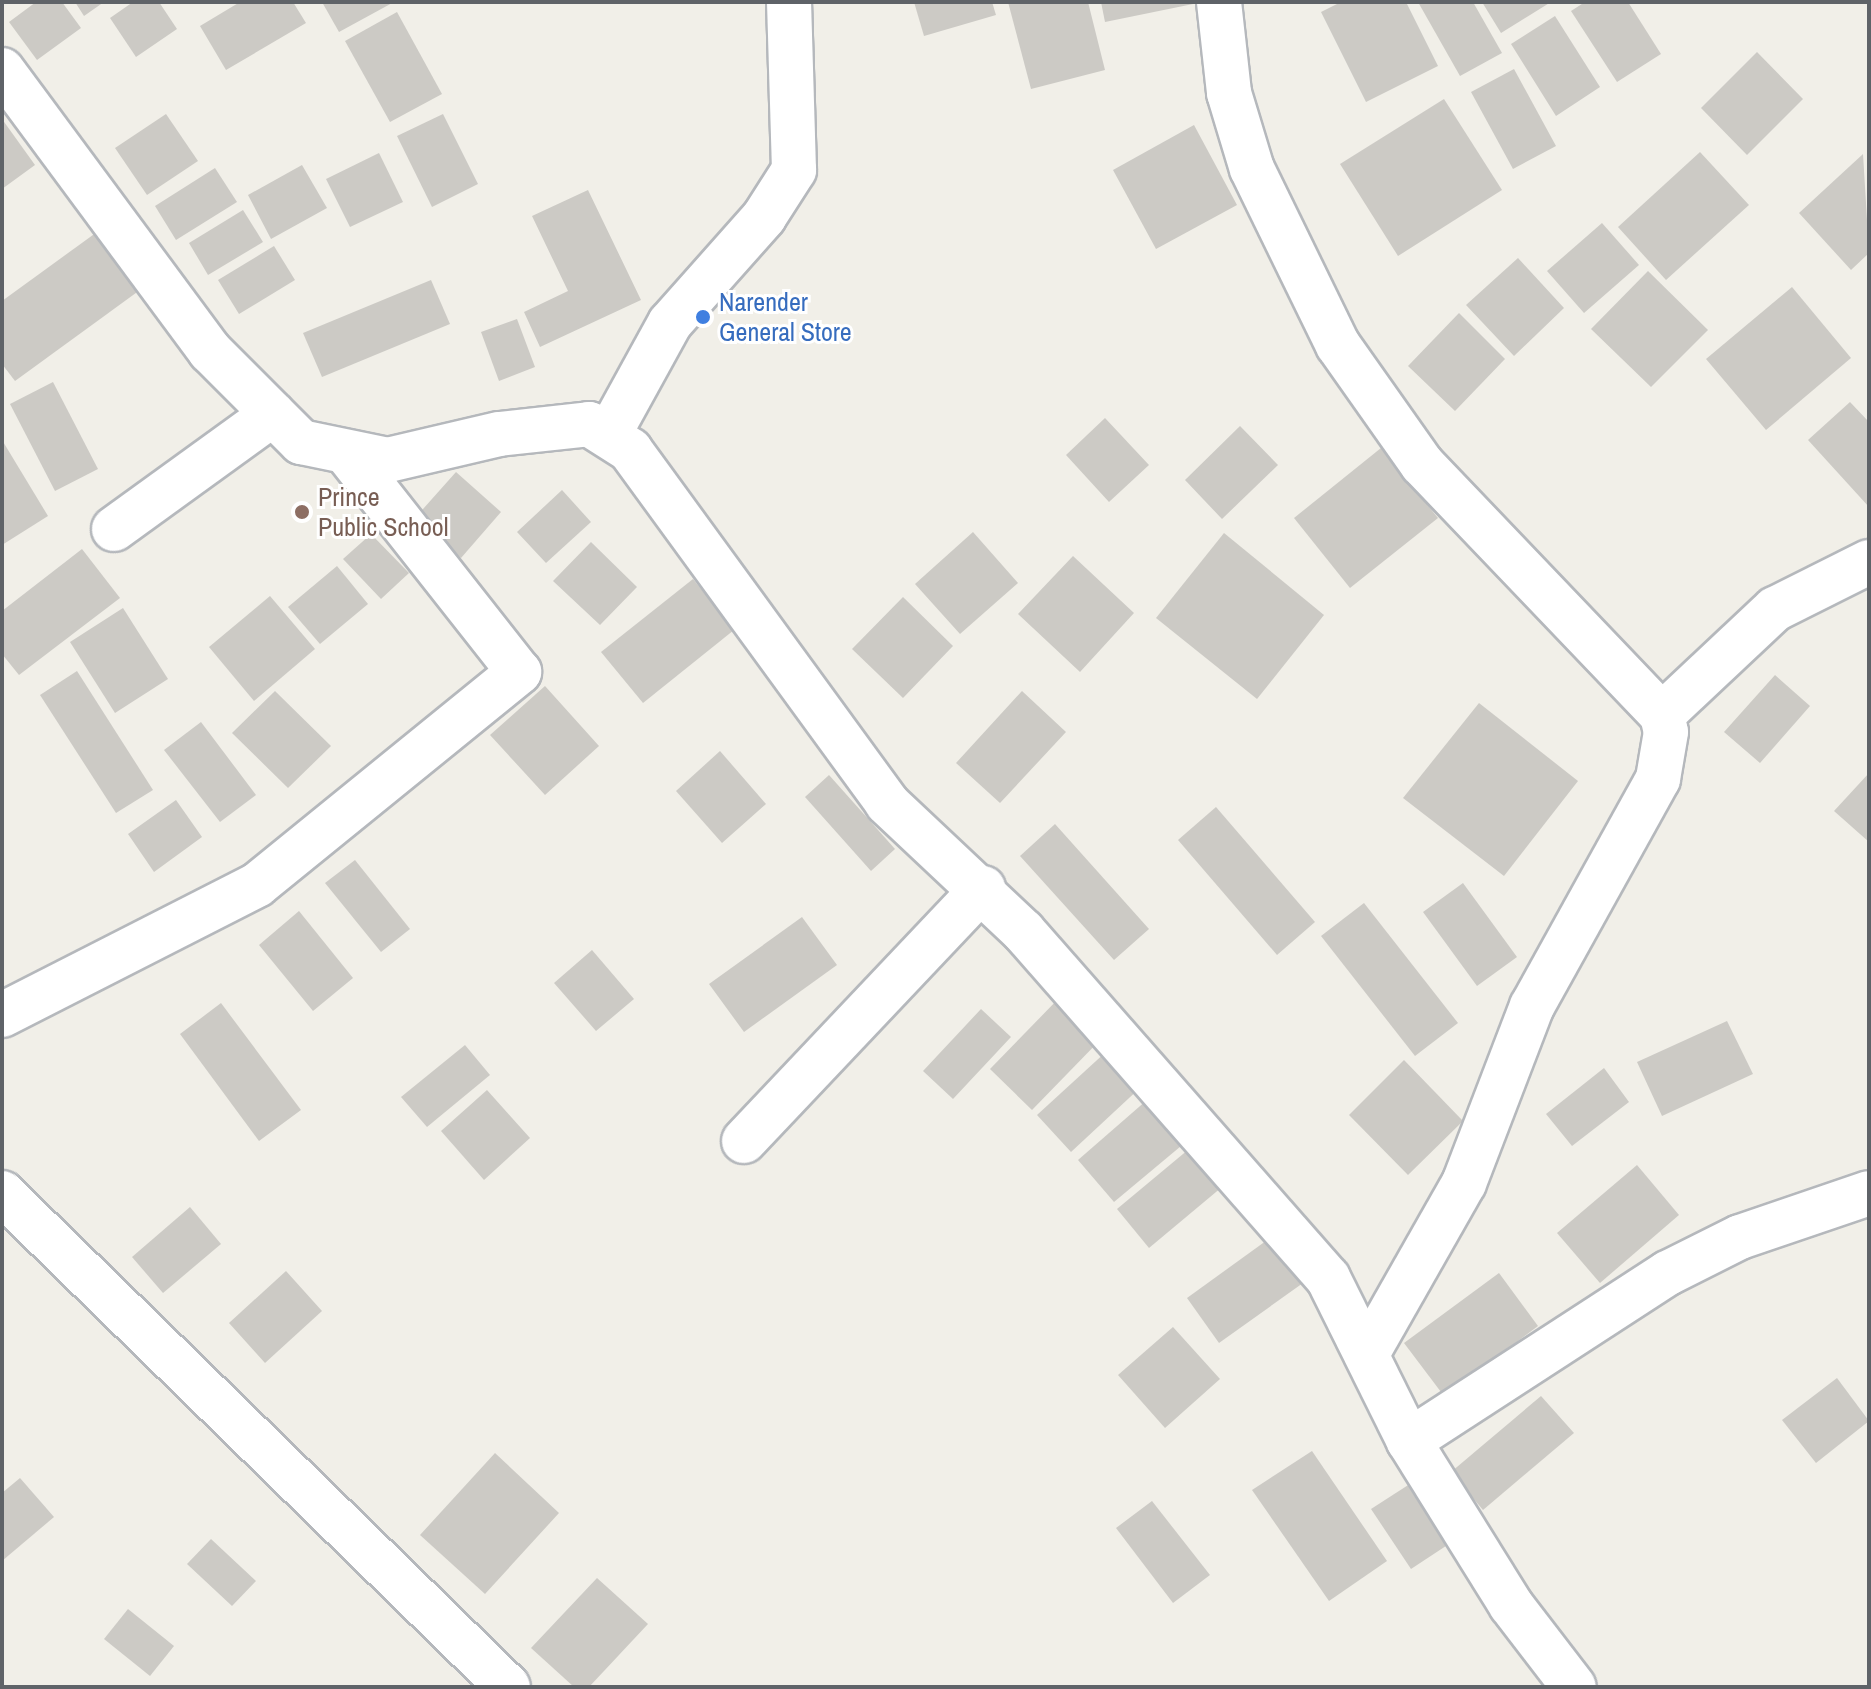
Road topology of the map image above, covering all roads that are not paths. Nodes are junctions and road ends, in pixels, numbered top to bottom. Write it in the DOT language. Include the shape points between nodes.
graph roads {
  1 [pos="789,2"];
  2 [pos="1219,2"];
  3 [pos="2,70"];
  4 [pos="273,414"];
  5 [pos="610,432"];
  6 [pos="348,455"];
  7 [pos="114,529"];
  8 [pos="1869,562"];
  9 [pos="1662,715"];
  10 [pos="983,888"];
  11 [pos="2,1015"];
  12 [pos="744,1141"];
  13 [pos="2,1193"];
  14 [pos="1869,1193"];
  15 [pos="1369,1350"];
  16 [pos="1409,1441"];
  17 [pos="508,1687"];
  18 [pos="1574,1687"];
  1 -- 5 [label="street" via="794,170 764,217 670,323"];
  2 -- 9 [label="street" via="1229,93 1252,169 1338,345 1422,464"];
  3 -- 4 [label="street" via="171,302 245,393"];
  4 -- 6 [label="street" via="301,442"];
  4 -- 7 [label="street"];
  5 -- 6 [label="street" via="589,424 499,434 388,460"];
  5 -- 10 [label="street" via="736,587 887,803"];
  6 -- 11 [label="street" via="519,672 257,885"];
  8 -- 9 [label="street" via="1775,609"];
  9 -- 15 [label="street" via="1665,756 1658,779 1532,1006 1464,1183"];
  10 -- 12 [label="street"];
  10 -- 15 [label="street" via="1328,1278"];
  13 -- 17 [label="street"];
  14 -- 16 [label="street" via="1740,1237 1668,1273"];
  15 -- 16 [label="street"];
  16 -- 18 [label="street" via="1511,1605"];
}
